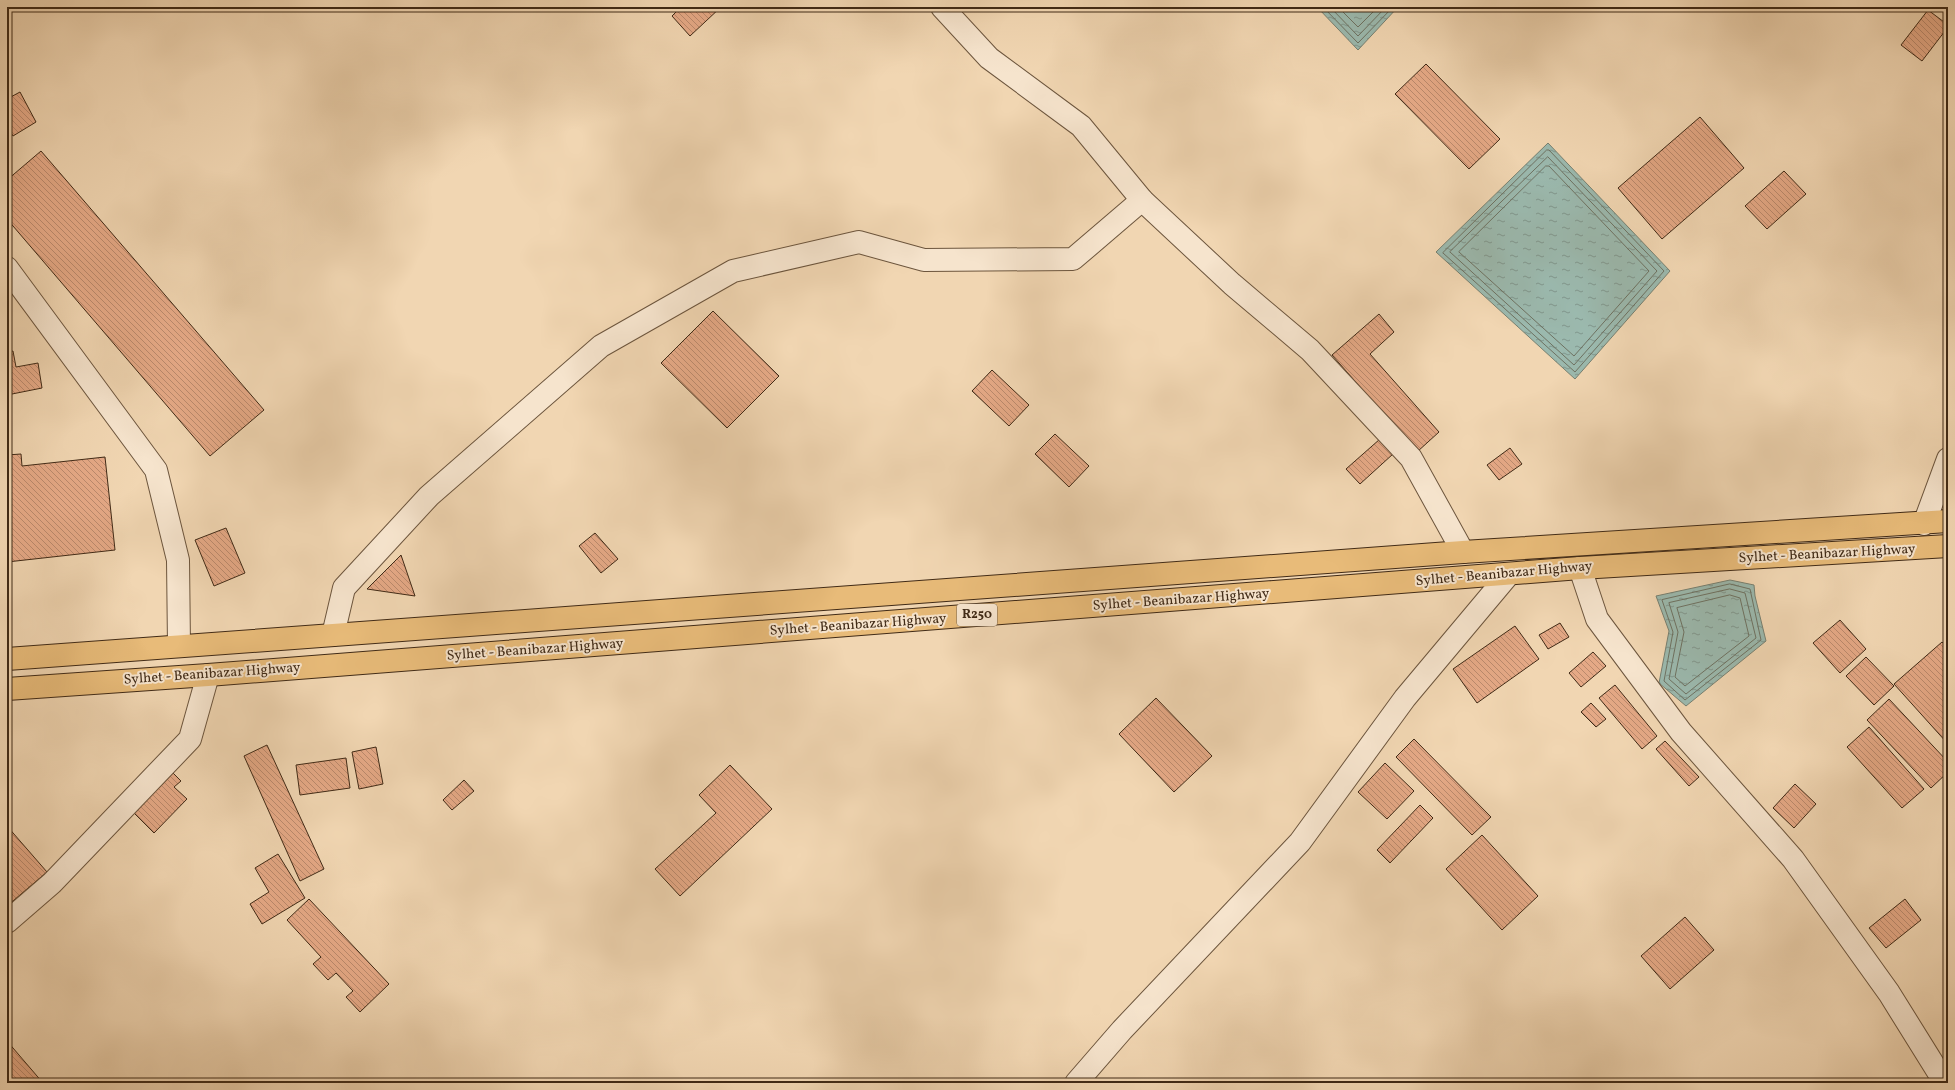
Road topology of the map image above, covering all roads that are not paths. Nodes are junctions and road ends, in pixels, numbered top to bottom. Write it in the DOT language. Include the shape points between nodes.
graph roads {
  1 [pos="942,7"];
  2 [pos="1142,200"];
  3 [pos="7,268"];
  4 [pos="1948,459"];
  5 [pos="1948,521"];
  6 [pos="1924,524"];
  7 [pos="1948,546"];
  8 [pos="1463,552"];
  9 [pos="1580,568"];
  10 [pos="1509,574"];
  11 [pos="333,635"];
  12 [pos="179,646"];
  13 [pos="7,659"];
  14 [pos="208,675"];
  15 [pos="7,689"];
  16 [pos="7,922"];
  17 [pos="1076,1083"];
  18 [pos="1944,1083"];
  1 -- 2 [label="street" via="989,58 1081,126"];
  2 -- 8 [label="street" via="1232,284 1310,350 1412,458"];
  2 -- 11 [label="street" via="1073,259 924,260 859,242 733,271 601,346 429,496 344,588"];
  3 -- 12 [label="street" via="156,470 178,560"];
  4 -- 6 [label="street"];
  5 -- 6 [label="main road, Sylhet - Beanibazar Highway / R250"];
  6 -- 8 [label="main road, Sylhet - Beanibazar Highway / R250"];
  7 -- 9 [label="main road, Sylhet - Beanibazar Highway / R250"];
  8 -- 11 [label="main road, Sylhet - Beanibazar Highway / R250"];
  9 -- 10 [label="main road, Sylhet - Beanibazar Highway / R250"];
  9 -- 18 [label="street" via="1597,619 1681,732 1793,859 1889,993"];
  10 -- 14 [label="main road, Sylhet - Beanibazar Highway / R250"];
  10 -- 17 [label="street" via="1405,698 1300,842 1122,1030"];
  11 -- 12 [label="main road, Sylhet - Beanibazar Highway / R250"];
  12 -- 13 [label="main road, Sylhet - Beanibazar Highway / R250"];
  14 -- 15 [label="main road, Sylhet - Beanibazar Highway / R250"];
  14 -- 16 [label="street" via="190,739 52,883"];
}
